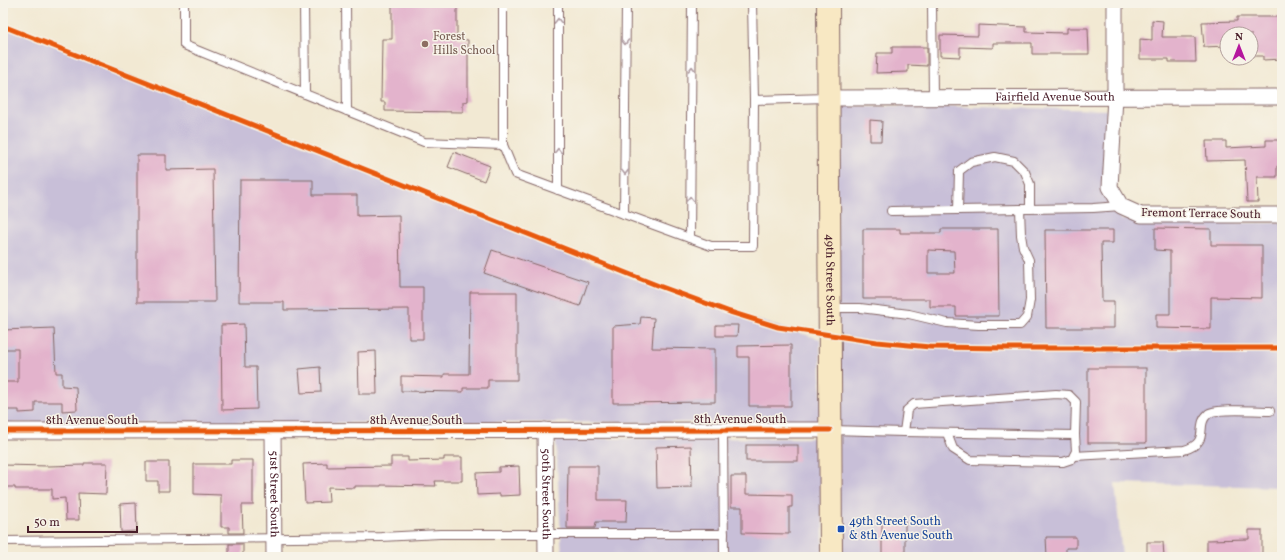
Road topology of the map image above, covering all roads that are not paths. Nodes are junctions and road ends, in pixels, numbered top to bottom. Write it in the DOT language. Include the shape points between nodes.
graph roads {
  1 [pos="184,3"];
  2 [pos="304,3"];
  3 [pos="346,3"];
  4 [pos="503,3"];
  5 [pos="558,3"];
  6 [pos="626,3"];
  7 [pos="692,3"];
  8 [pos="752,3"];
  9 [pos="828,3"];
  10 [pos="932,3"];
  11 [pos="1115,3"];
  12 [pos="305,94"];
  13 [pos="1115,97"];
  14 [pos="1282,97"];
  15 [pos="828,98"];
  16 [pos="933,98"];
  17 [pos="754,100"];
  18 [pos="347,111"];
  19 [pos="503,145"];
  20 [pos="558,190"];
  21 [pos="1121,206"];
  22 [pos="1020,209"];
  23 [pos="1030,209"];
  24 [pos="958,210"];
  25 [pos="891,211"];
  26 [pos="624,214"];
  27 [pos="1282,215"];
  28 [pos="690,238"];
  29 [pos="829,308"];
  30 [pos="1270,411"];
  31 [pos="545,430"];
  32 [pos="723,430"];
  33 [pos="830,430"];
  34 [pos="3,431"];
  35 [pos="273,431"];
  36 [pos="904,432"];
  37 [pos="947,433"];
  38 [pos="1076,436"];
  39 [pos="1074,456"];
  40 [pos="724,534"];
  41 [pos="546,535"];
  42 [pos="274,538"];
  43 [pos="3,541"];
  44 [pos="274,557"];
  45 [pos="546,557"];
  46 [pos="724,557"];
  47 [pos="831,557"];
  1 -- 12 [label="lane" via="184,45"];
  2 -- 12 [label="lane"];
  3 -- 18 [label="lane"];
  4 -- 19 [label="lane"];
  20 -- 5 [label="lane, one-way"];
  6 -- 26 [label="lane, one-way"];
  28 -- 7 [label="lane, one-way"];
  8 -- 17 [label="lane"];
  9 -- 15 [label="main road, 49th Street South"];
  10 -- 16 [label="lane"];
  11 -- 13 [label="street"];
  12 -- 18 [label="lane"];
  13 -- 14 [label="street, Fairfield Avenue South"];
  13 -- 16 [label="street, Fairfield Avenue South"];
  13 -- 21 [label="street" via="1110,187"];
  15 -- 16 [label="street, Fairfield Avenue South"];
  15 -- 17 [label="lane"];
  15 -- 29 [label="main road, 49th Street South"];
  17 -- 28 [label="lane" via="753,246 711,246"];
  18 -- 19 [label="lane" via="424,142"];
  19 -- 20 [label="lane" via="515,174"];
  20 -- 26 [label="lane"];
  21 -- 23 [label="lane"];
  21 -- 27 [label="street, Fremont Terrace South" via="1141,215"];
  22 -- 23 [label="lane"];
  22 -- 24 [label="lane"];
  22 -- 29 [label="lane" via="1023,247 1029,260 1030,300 1027,318 1020,325 947,323 909,314 860,308"];
  23 -- 24 [label="lane" via="1030,184 1025,172 1014,161 995,157 971,162 959,171"];
  24 -- 25 [label="lane"];
  26 -- 28 [label="lane"];
  29 -- 33 [label="main road, 49th Street South"];
  30 -- 39 [label="lane" via="1208,413 1200,440 1194,447 1184,450"];
  31 -- 32 [label="street, 8th Avenue South"];
  31 -- 35 [label="street, 8th Avenue South"];
  31 -- 41 [label="street, 50th Street South"];
  32 -- 33 [label="street, 8th Avenue South"];
  32 -- 40 [label="lane"];
  33 -- 36 [label="lane"];
  33 -- 47 [label="main road, 49th Street South"];
  34 -- 35 [label="street, 8th Avenue South"];
  35 -- 42 [label="street, 51st Street South"];
  36 -- 37 [label="lane"];
  36 -- 38 [label="lane" via="907,410 914,404 1056,394 1069,395 1076,402"];
  37 -- 38 [label="lane"];
  37 -- 39 [label="lane" via="953,449 970,460 1063,462"];
  38 -- 39 [label="lane"];
  40 -- 41 [label="lane"];
  40 -- 46 [label="lane"];
  41 -- 42 [label="lane" via="440,534"];
  41 -- 45 [label="street, 50th Street South"];
  42 -- 43 [label="lane"];
  42 -- 44 [label="street, 51st Street South"];
}
